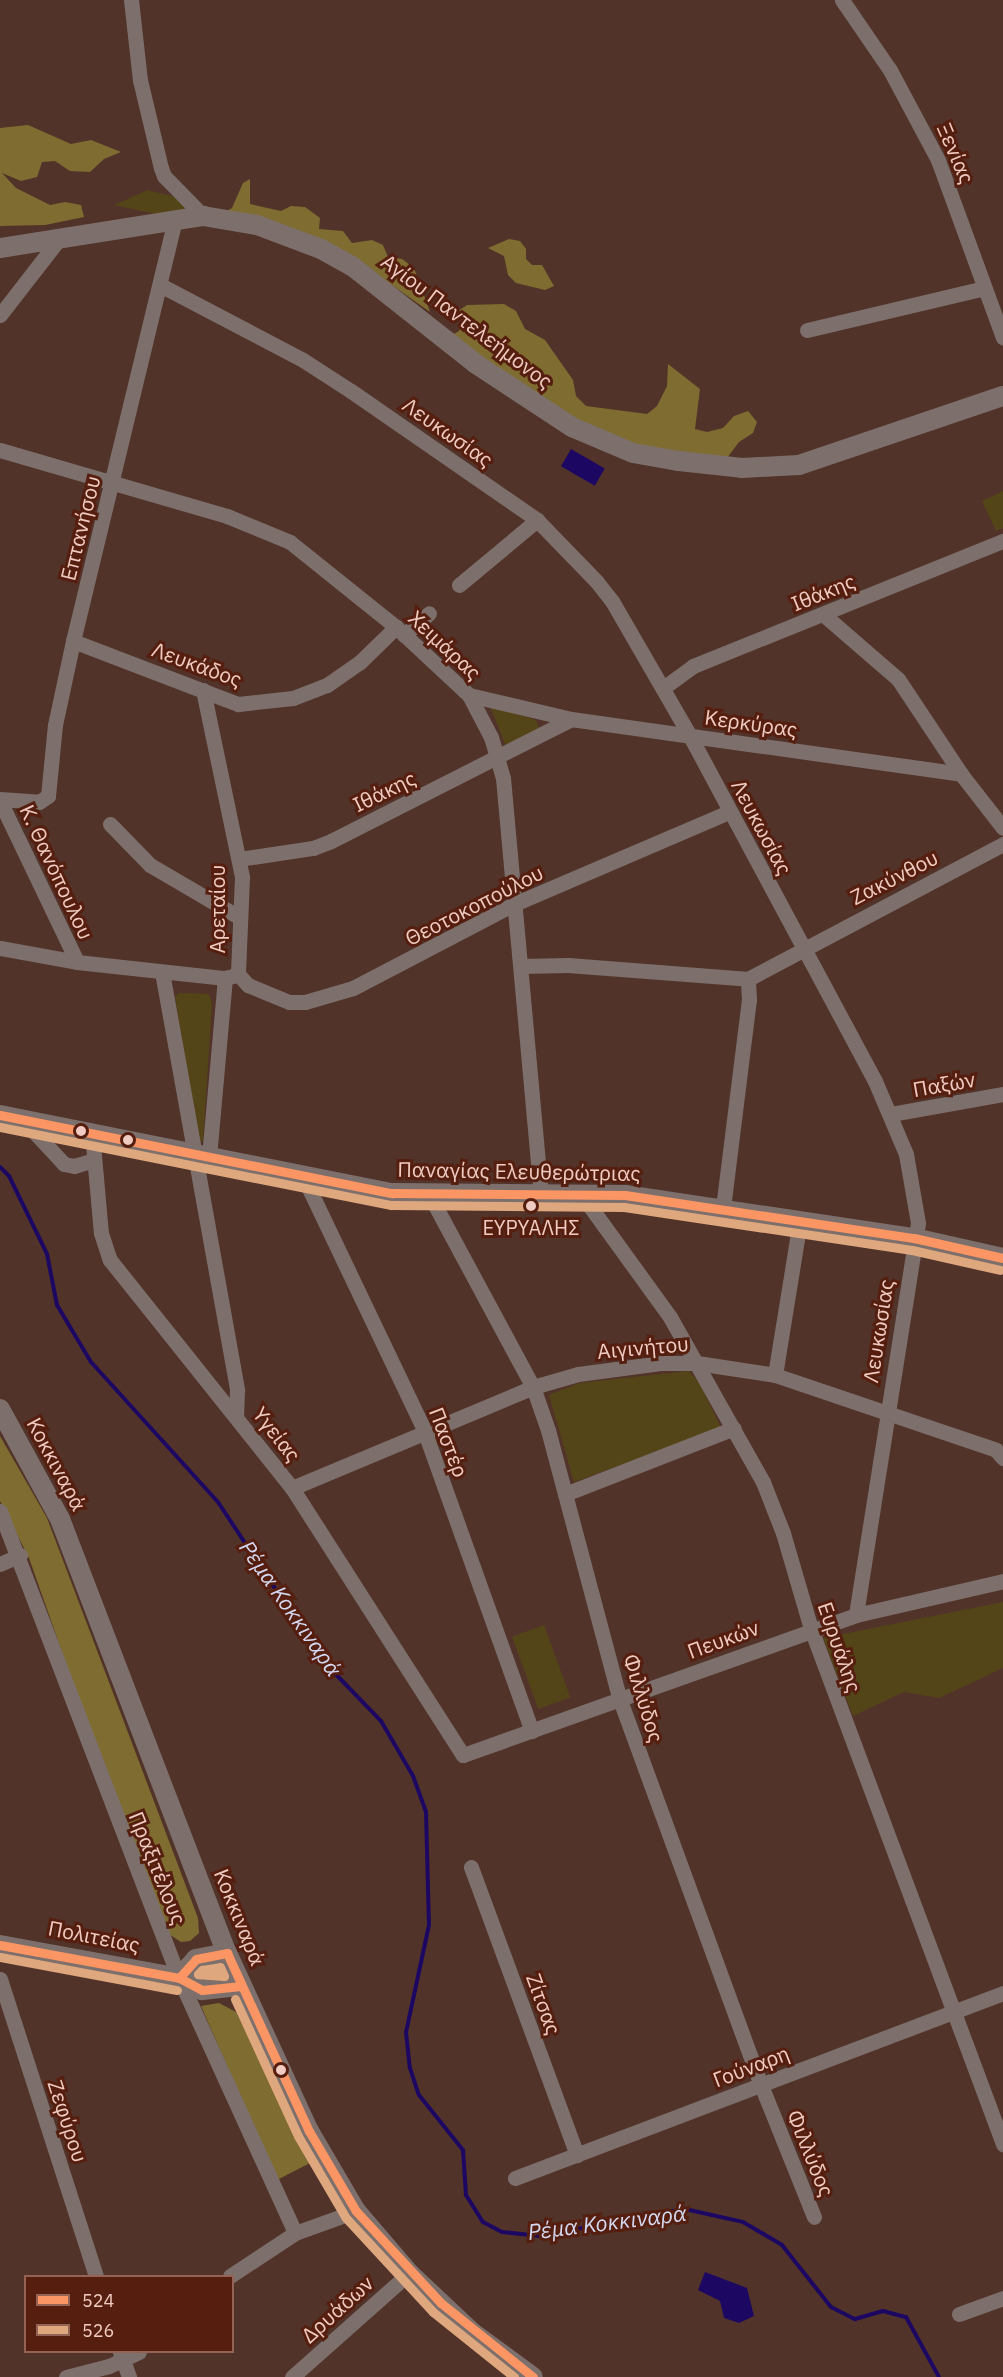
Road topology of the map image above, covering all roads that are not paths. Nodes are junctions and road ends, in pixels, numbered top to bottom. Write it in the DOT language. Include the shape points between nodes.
graph roads {
  1 [pos="131,0"];
  2 [pos="842,0"];
  3 [pos="203,216"];
  4 [pos="174,224"];
  5 [pos="59,238"];
  6 [pos="0,248"];
  7 [pos="162,286"];
  8 [pos="984,288"];
  9 [pos="0,315"];
  10 [pos="807,330"];
  11 [pos="1003,338"];
  12 [pos="1003,396"];
  13 [pos="0,450"];
  14 [pos="114,481"];
  15 [pos="537,520"];
  16 [pos="1003,541"];
  17 [pos="459,585"];
  18 [pos="429,613"];
  19 [pos="824,615"];
  20 [pos="400,631"];
  21 [pos="73,641"];
  22 [pos="663,688"];
  23 [pos="203,690"];
  24 [pos="469,695"];
  25 [pos="571,719"];
  26 [pos="690,736"];
  27 [pos="497,759"];
  28 [pos="962,774"];
  29 [pos="0,800"];
  30 [pos="729,812"];
  31 [pos="110,824"];
  32 [pos="1003,828"];
  33 [pos="1003,844"];
  34 [pos="239,859"];
  35 [pos="514,904"];
  36 [pos="239,917"];
  37 [pos="0,948"];
  38 [pos="804,948"];
  39 [pos="77,962"];
  40 [pos="521,966"];
  41 [pos="162,972"];
  42 [pos="232,976"];
  43 [pos="748,979"];
  44 [pos="1003,1094"];
  45 [pos="891,1114"];
  46 [pos="0,1115"];
  47 [pos="23,1120"];
  48 [pos="92,1133"];
  49 [pos="202,1155"];
  50 [pos="94,1160"];
  51 [pos="304,1178"];
  52 [pos="581,1194"];
  53 [pos="541,1195"];
  54 [pos="430,1196"];
  55 [pos="723,1208"];
  56 [pos="800,1221"];
  57 [pos="914,1238"];
  58 [pos="1003,1258"];
  59 [pos="697,1363"];
  60 [pos="775,1375"];
  61 [pos="533,1387"];
  62 [pos="0,1409"];
  63 [pos="887,1413"];
  64 [pos="236,1416"];
  65 [pos="734,1428"];
  66 [pos="424,1430"];
  67 [pos="1003,1458"];
  68 [pos="292,1488"];
  69 [pos="565,1494"];
  70 [pos="0,1511"];
  71 [pos="20,1555"];
  72 [pos="0,1564"];
  73 [pos="1003,1581"];
  74 [pos="856,1615"];
  75 [pos="811,1629"];
  76 [pos="620,1700"];
  77 [pos="532,1731"];
  78 [pos="463,1755"];
  79 [pos="471,1867"];
  80 [pos="0,1945"];
  81 [pos="227,1953"];
  82 [pos="179,1978"];
  83 [pos="0,1979"];
  84 [pos="241,1986"];
  85 [pos="1003,1994"];
  86 [pos="953,2013"];
  87 [pos="761,2085"];
  88 [pos="1003,2144"];
  89 [pos="577,2155"];
  90 [pos="515,2178"];
  91 [pos="356,2211"];
  92 [pos="814,2217"];
  93 [pos="295,2233"];
  94 [pos="409,2273"];
  95 [pos="95,2275"];
  96 [pos="233,2275"];
  97 [pos="1003,2298"];
  98 [pos="959,2314"];
  99 [pos="122,2356"];
  100 [pos="66,2377"];
  101 [pos="129,2377"];
  102 [pos="292,2377"];
  103 [pos="533,2377"];
  1 -- 3 [label="street" via="140,80 164,176"];
  2 -- 8 [label="street, Ξενίας" via="916,114 946,181"];
  3 -- 4 [label="street, Αγίου Παντελεήμονος"];
  3 -- 12 [label="street, Αγίου Παντελεήμονος" via="285,234 352,266 476,364 539,406 598,441 633,453 742,468 784,467"];
  4 -- 5 [label="street, Αγίου Παντελεήμονος"];
  4 -- 7 [label="street, Επτανήσου"];
  5 -- 6 [label="street, Αγίου Παντελεήμονος"];
  5 -- 9 [label="street"];
  7 -- 14 [label="street, Επτανήσου"];
  7 -- 15 [label="street, Λευκωσίας" via="303,360"];
  8 -- 10 [label="street"];
  8 -- 11 [label="street, Ξενίας"];
  13 -- 14 [label="street, Χειμάρας"];
  14 -- 20 [label="street, Χειμάρας" via="227,516 290,542"];
  14 -- 21 [label="street, Επτανήσου"];
  15 -- 17 [label="street"];
  15 -- 22 [label="street, Λευκωσίας" via="612,600"];
  16 -- 19 [label="street, Ιθάκης"];
  18 -- 20 [label="street, Λευκάδος"];
  19 -- 22 [label="street, Ιθάκης" via="693,666"];
  19 -- 28 [label="street" via="898,679"];
  20 -- 23 [label="street, Λευκάδος" via="359,663 309,693 238,704"];
  20 -- 24 [label="street, Χειμάρας"];
  21 -- 23 [label="street, Λευκάδος"];
  21 -- 29 [label="street, Επτανήσου" via="55,725 48,796 39,802"];
  22 -- 26 [label="street, Λευκωσίας"];
  23 -- 34 [label="street, Αρεταίου"];
  24 -- 25 [label="street, Κερκύρας"];
  24 -- 27 [label="street, Χειμάρας" via="491,737"];
  25 -- 26 [label="street, Κερκύρας"];
  25 -- 27 [label="street, Ιθάκης"];
  26 -- 28 [label="street, Κερκύρας"];
  26 -- 30 [label="street, Λευκωσίας"];
  27 -- 34 [label="street, Ιθάκης" via="331,841"];
  27 -- 35 [label="street, Χειμάρας" via="508,816"];
  28 -- 32 [label="street"];
  29 -- 39 [label="street, Κ. Θανόπουλου"];
  30 -- 35 [label="street, Θεοτοκοπούλου"];
  30 -- 38 [label="street, Λευκωσίας"];
  31 -- 36 [label="street" via="150,865"];
  33 -- 38 [label="street, Ζακύνθου"];
  34 -- 36 [label="street, Αρεταίου"];
  35 -- 40 [label="street, Χειμάρας"];
  35 -- 42 [label="street, Θεοτοκοπούλου" via="388,972 353,988 305,1002 289,1002 263,993"];
  36 -- 42 [label="street, Αρεταίου"];
  37 -- 39 [label="street"];
  38 -- 43 [label="street, Ζακύνθου"];
  38 -- 45 [label="street, Λευκωσίας"];
  39 -- 41 [label="street"];
  40 -- 43 [label="street" via="568,965"];
  40 -- 53 [label="street, Χειμάρας"];
  41 -- 42 [label="street"];
  41 -- 49 [label="street, Αρεταίου" via="189,1137"];
  42 -- 49 [label="street, Αρεταίου"];
  43 -- 55 [label="street"];
  44 -- 45 [label="street, Παξών"];
  45 -- 57 [label="street, Λευκωσίας" via="912,1183 918,1223"];
  46 -- 47 [label="street, Παναγίας Ελευθερώτριας"];
  47 -- 48 [label="street, Παναγίας Ελευθερώτριας"];
  47 -- 50 [label="street" via="64,1164 74,1166"];
  48 -- 49 [label="street, Παναγίας Ελευθερώτριας"];
  48 -- 50 [label="street, Υγείας"];
  49 -- 51 [label="street, Παναγίας Ελευθερώτριας"];
  49 -- 64 [label="street, Αρεταίου" via="237,1390"];
  50 -- 64 [label="street, Υγείας" via="101,1233 110,1260"];
  51 -- 54 [label="street, Παναγίας Ελευθερώτριας"];
  51 -- 66 [label="street, Παστέρ"];
  52 -- 53 [label="street, Παναγίας Ελευθερώτριας"];
  52 -- 55 [label="street, Παναγίας Ελευθερώτριας"];
  52 -- 59 [label="street, Ευρυάλης" via="670,1317"];
  53 -- 54 [label="street, Παναγίας Ελευθερώτριας"];
  54 -- 61 [label="street, Φιλλύδος"];
  55 -- 56 [label="street, Παναγίας Ελευθερώτριας"];
  56 -- 57 [label="street, Παναγίας Ελευθερώτριας"];
  56 -- 60 [label="street"];
  57 -- 58 [label="street, Παναγίας Ελευθερώτριας"];
  57 -- 63 [label="street, Λευκωσίας"];
  59 -- 60 [label="street, Αιγινήτου"];
  59 -- 61 [label="street, Αιγινήτου" via="578,1374"];
  59 -- 65 [label="street, Ευρυάλης"];
  60 -- 63 [label="street, Αιγινήτου"];
  61 -- 66 [label="street, Αιγινήτου"];
  61 -- 69 [label="street, Φιλλύδος"];
  62 -- 81 [label="street, Κοκκιναρά" via="60,1519"];
  63 -- 67 [label="street, Αιγινήτου" via="996,1450"];
  63 -- 74 [label="street, Λευκωσίας"];
  64 -- 68 [label="street, Υγείας"];
  65 -- 69 [label="street"];
  65 -- 75 [label="street, Ευρυάλης" via="777,1515"];
  66 -- 68 [label="street, Αιγινήτου"];
  66 -- 77 [label="street, Παστέρ"];
  68 -- 78 [label="street, Υγείας"];
  69 -- 76 [label="street, Φιλλύδος"];
  70 -- 71 [label="street, Πραξιτέλους"];
  71 -- 72 [label="street"];
  71 -- 82 [label="street, Πραξιτέλους" via="120,1831"];
  73 -- 74 [label="street, Πευκών"];
  74 -- 75 [label="street, Πευκών"];
  75 -- 76 [label="street, Πευκών"];
  75 -- 86 [label="street, Ευρυάλης"];
  76 -- 77 [label="street, Πευκών"];
  76 -- 87 [label="street, Φιλλύδος"];
  77 -- 78 [label="street, Πευκών"];
  79 -- 89 [label="street, Ζίτσας"];
  80 -- 82 [label="street, Πολιτείας"];
  81 -- 82 [label="street" via="196,1959"];
  81 -- 84 [label="street, Κοκκιναρά"];
  82 -- 84 [label="street, Πολιτείας" via="202,1990"];
  82 -- 93 [label="street, Πραξιτέλους"];
  83 -- 95 [label="street, Ζεφύρου"];
  84 -- 91 [label="street, Κοκκιναρά" via="309,2131"];
  85 -- 86 [label="street, Γούναρη"];
  86 -- 87 [label="street, Γούναρη"];
  86 -- 88 [label="street, Ευρυάλης"];
  87 -- 89 [label="street, Γούναρη"];
  87 -- 92 [label="street, Φιλλύδος"];
  89 -- 90 [label="street, Γούναρη"];
  91 -- 93 [label="street"];
  91 -- 94 [label="street, Κοκκιναρά"];
  93 -- 96 [label="street"];
  94 -- 102 [label="street, Δρυάδων"];
  94 -- 103 [label="street, Κοκκιναρά" via="473,2333"];
  97 -- 98 [label="street"];
  99 -- 100 [label="street"];
  99 -- 101 [label="street"];
}
